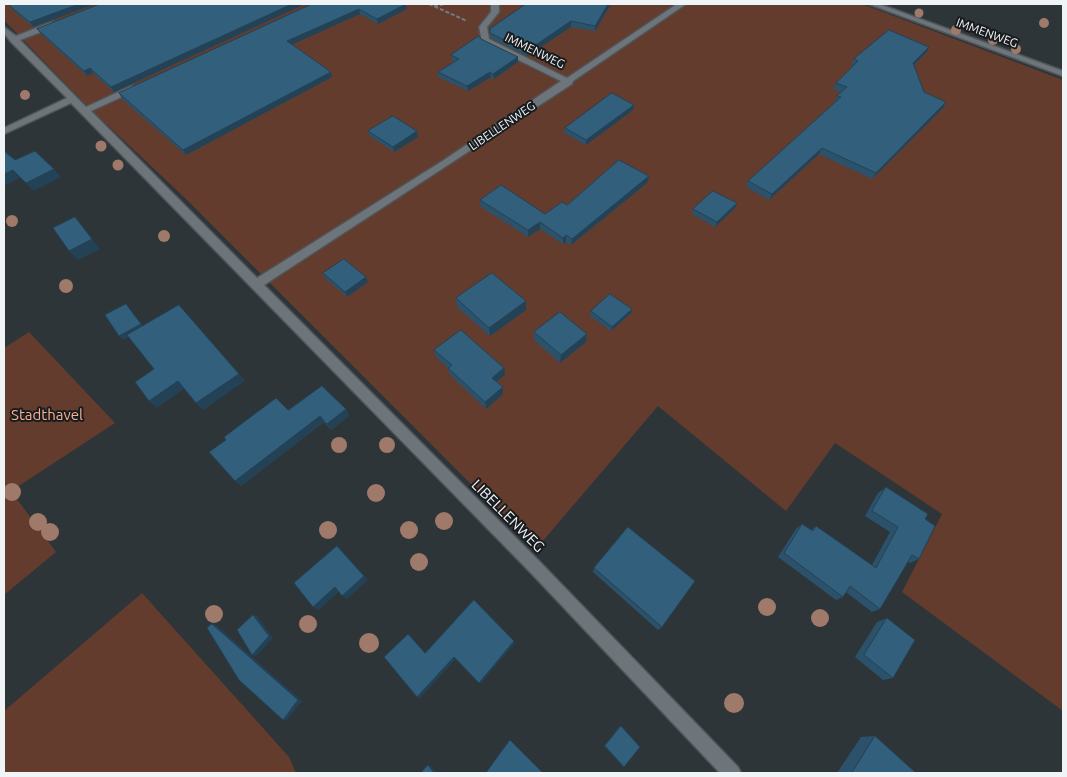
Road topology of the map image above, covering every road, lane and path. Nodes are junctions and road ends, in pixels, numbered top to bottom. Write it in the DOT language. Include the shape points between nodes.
graph roads {
  1 [pos="429,4"];
  2 [pos="445,4"];
  3 [pos="494,4"];
  4 [pos="682,4"];
  5 [pos="873,4"];
  6 [pos="433,6"];
  7 [pos="60,22"];
  8 [pos="483,28"];
  9 [pos="4,29"];
  10 [pos="14,40"];
  11 [pos="1063,74"];
  12 [pos="145,82"];
  13 [pos="569,82"];
  14 [pos="72,99"];
  15 [pos="84,111"];
  16 [pos="4,131"];
  17 [pos="258,284"];
  18 [pos="732,773"];
  1 -- 6 [label="path"];
  2 -- 6 [label="path"];
  3 -- 8 [label="street, IMMENWEG" via="495,12"];
  4 -- 13 [label="street, IMMENWEG"];
  5 -- 11 [label="street, IMMENWEG"];
  6 -- 8 [label="path"];
  7 -- 10 [label="street"];
  8 -- 13 [label="street, IMMENWEG" via="485,40"];
  9 -- 10 [label="street, LIBELLENWEG"];
  10 -- 14 [label="street, LIBELLENWEG"];
  12 -- 15 [label="street"];
  13 -- 17 [label="street, LIBELLENWEG"];
  14 -- 15 [label="street, LIBELLENWEG"];
  14 -- 16 [label="street"];
  15 -- 17 [label="street, LIBELLENWEG"];
  17 -- 18 [label="street, LIBELLENWEG"];
}
